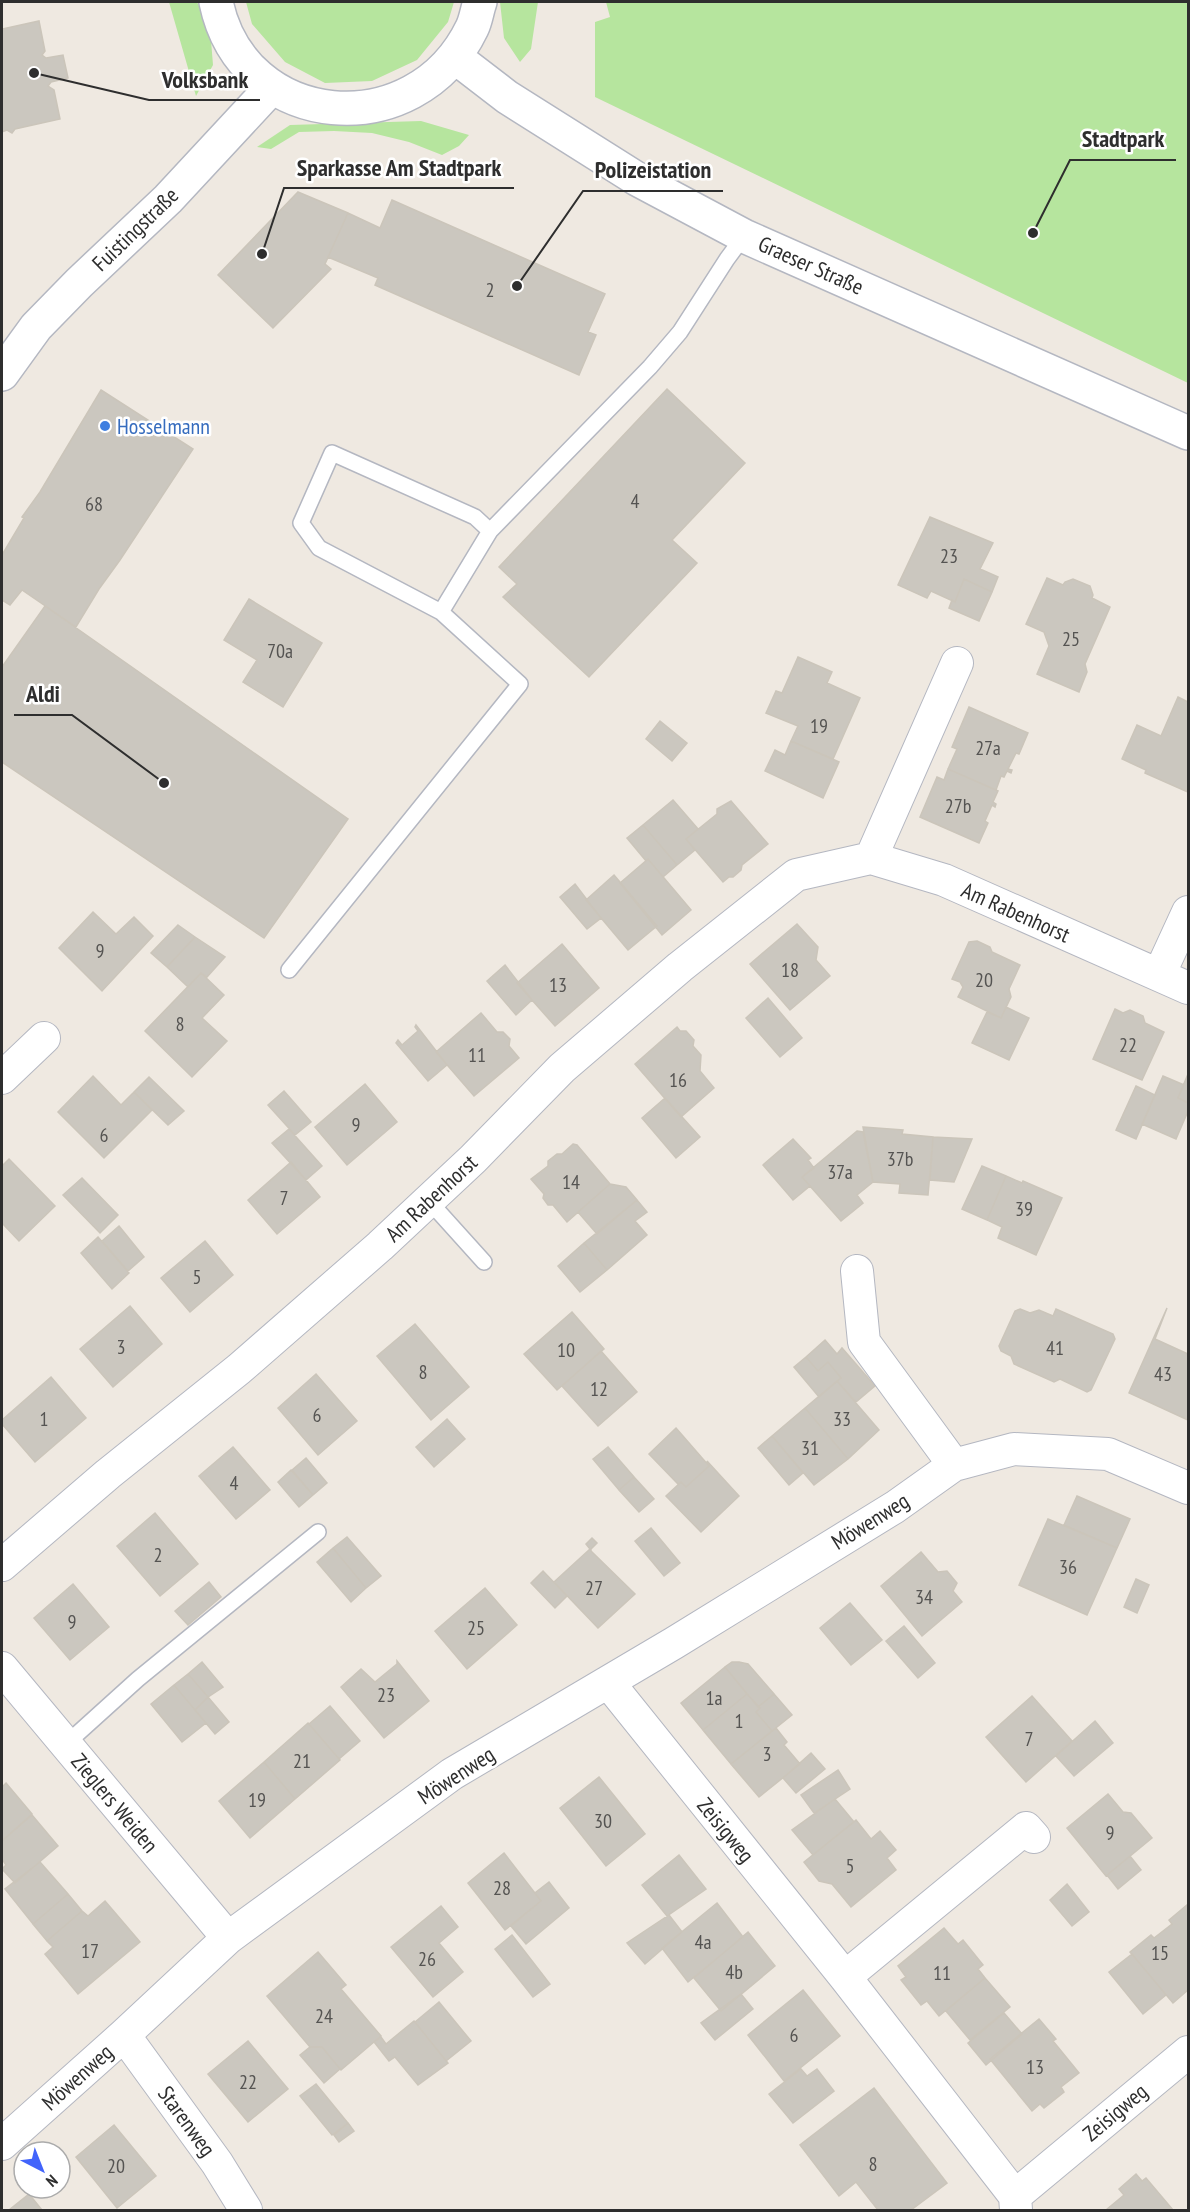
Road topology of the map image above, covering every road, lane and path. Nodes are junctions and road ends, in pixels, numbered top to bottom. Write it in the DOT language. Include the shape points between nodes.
graph roads {
  1 [pos="216,2"];
  2 [pos="480,2"];
  3 [pos="455,57"];
  4 [pos="272,87"];
  5 [pos="744,236"];
  6 [pos="2,374"];
  7 [pos="1188,433"];
  8 [pos="490,531"];
  9 [pos="441,612"];
  10 [pos="957,663"];
  11 [pos="871,858"];
  12 [pos="1188,912"];
  13 [pos="289,970"];
  14 [pos="1159,975"];
  15 [pos="1188,988"];
  16 [pos="44,1038"];
  17 [pos="2,1078"];
  18 [pos="429,1201"];
  19 [pos="484,1262"];
  20 [pos="857,1271"];
  21 [pos="954,1464"];
  22 [pos="1188,1488"];
  23 [pos="318,1532"];
  24 [pos="2,1564"];
  25 [pos="2,1668"];
  26 [pos="608,1682"];
  27 [pos="66,1744"];
  28 [pos="1034,1837"];
  29 [pos="228,1938"];
  30 [pos="844,1977"];
  31 [pos="124,2035"];
  32 [pos="1188,2052"];
  33 [pos="2,2144"];
  34 [pos="1015,2203"];
  35 [pos="246,2211"];
  1 -- 4 [label="main road" via="227,36 247,64"];
  2 -- 3 [label="main road" via="473,26"];
  3 -- 4 [label="main road" via="431,81 411,93 369,108 335,109 303,102"];
  3 -- 5 [label="main road, Graeser Straße" via="507,97 637,179"];
  4 -- 6 [label="main road, Fuistingstraße" via="168,199 36,327"];
  5 -- 7 [label="main road, Graeser Straße"];
  5 -- 8 [label="lane" via="680,332 650,367"];
  8 -- 9 [label="lane"];
  8 -- 9 [label="lane" via="475,517 332,453 301,523 319,548"];
  9 -- 13 [label="lane" via="520,684"];
  10 -- 11 [label="street"];
  11 -- 14 [label="street, Am Rabenhorst" via="944,880"];
  11 -- 18 [label="street, Am Rabenhorst" via="796,875 562,1068"];
  12 -- 14 [label="street"];
  14 -- 15 [label="street, Am Rabenhorst"];
  16 -- 17 [label="street"];
  18 -- 19 [label="lane"];
  18 -- 24 [label="street, Am Rabenhorst" via="239,1368"];
  20 -- 21 [label="street" via="864,1342"];
  21 -- 22 [label="street, Möwenweg" via="1014,1449 1108,1454"];
  21 -- 26 [label="street, Möwenweg" via="895,1507"];
  23 -- 27 [label="lane" via="138,1679"];
  25 -- 27 [label="street, Zieglers Weiden"];
  26 -- 29 [label="street, Möwenweg" via="452,1774"];
  26 -- 30 [label="street, Zeisigweg"];
  27 -- 29 [label="street, Zieglers Weiden"];
  28 -- 30 [label="street" via="1026,1828"];
  29 -- 31 [label="street, Möwenweg"];
  30 -- 34 [label="street, Zeisigweg"];
  31 -- 33 [label="street, Möwenweg"];
  31 -- 35 [label="street, Starenweg" via="217,2163"];
  32 -- 34 [label="street, Zeisigweg"];
}
